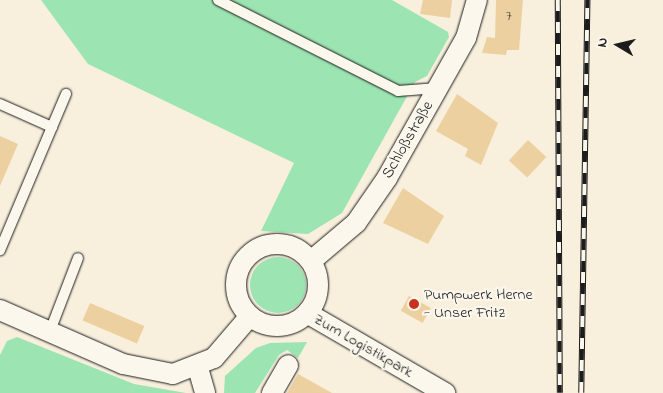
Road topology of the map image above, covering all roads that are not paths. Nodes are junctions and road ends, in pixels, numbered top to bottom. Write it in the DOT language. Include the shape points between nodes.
graph roads {
  1 [pos="218,0"];
  2 [pos="477,0"];
  3 [pos="438,88"];
  4 [pos="66,94"];
  5 [pos="0,104"];
  6 [pos="52,127"];
  7 [pos="0,250"];
  8 [pos="78,258"];
  9 [pos="311,261"];
  10 [pos="0,310"];
  11 [pos="307,313"];
  12 [pos="250,316"];
  13 [pos="50,331"];
  14 [pos="288,365"];
  15 [pos="198,368"];
  16 [pos="205,393"];
  17 [pos="272,393"];
  18 [pos="445,393"];
  1 -- 3 [label="lane" via="398,91"];
  2 -- 3 [label="street, Schloßstraße" via="466,38"];
  3 -- 9 [label="street, Schloßstraße" via="361,216"];
  4 -- 6 [label="lane"];
  5 -- 6 [label="lane"];
  6 -- 7 [label="lane"];
  8 -- 13 [label="lane"];
  9 -- 11 [label="street" via="318,282"];
  9 -- 12 [label="street" via="284,244 253,250 236,277 238,299"];
  10 -- 13 [label="street"];
  11 -- 12 [label="street" via="279,326"];
  11 -- 18 [label="street, Zum Logistikpark"];
  12 -- 15 [label="street" via="227,346"];
  13 -- 15 [label="street" via="148,372 173,374"];
  14 -- 17 [label="street"];
  15 -- 16 [label="street"];
}
